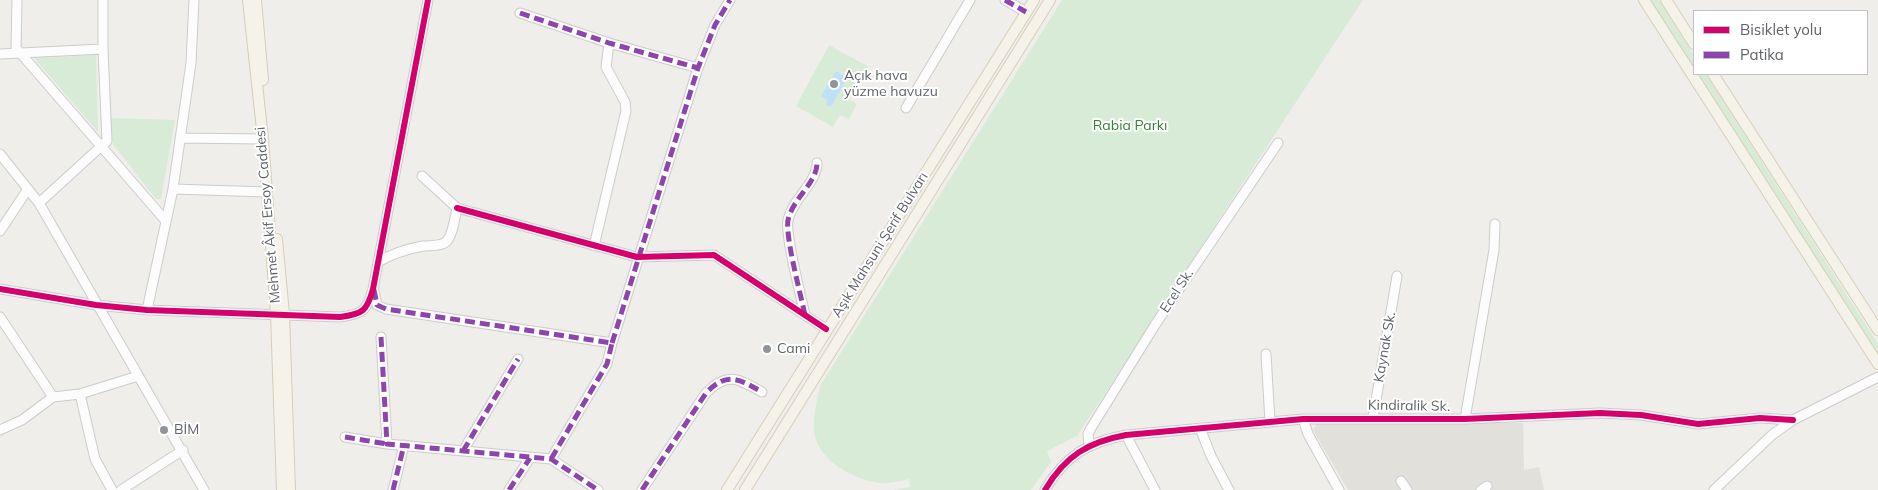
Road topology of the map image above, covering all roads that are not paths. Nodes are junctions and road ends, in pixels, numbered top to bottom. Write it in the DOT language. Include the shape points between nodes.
graph roads {
  1 [pos="17,0"];
  2 [pos="103,0"];
  3 [pos="194,0"];
  4 [pos="248,0"];
  5 [pos="256,0"];
  6 [pos="428,0"];
  7 [pos="730,0"];
  8 [pos="970,0"];
  9 [pos="1005,0"];
  10 [pos="1034,0"];
  11 [pos="1050,0"];
  12 [pos="1644,0"];
  13 [pos="1666,0"];
  14 [pos="1026,12"];
  15 [pos="520,13"];
  16 [pos="1693,42"];
  17 [pos="609,43"];
  18 [pos="103,49"];
  19 [pos="20,53"];
  20 [pos="0,54"];
  21 [pos="698,68"];
  22 [pos="1714,75"];
  23 [pos="906,108"];
  24 [pos="180,138"];
  25 [pos="263,139"];
  26 [pos="1278,143"];
  27 [pos="102,147"];
  28 [pos="0,154"];
  29 [pos="817,163"];
  30 [pos="422,176"];
  31 [pos="28,189"];
  32 [pos="173,190"];
  33 [pos="267,192"];
  34 [pos="39,203"];
  35 [pos="457,208"];
  36 [pos="165,220"];
  37 [pos="1495,224"];
  38 [pos="1,227"];
  39 [pos="594,246"];
  40 [pos="637,257"];
  41 [pos="378,262"];
  42 [pos="1397,276"];
  43 [pos="0,289"];
  44 [pos="373,289"];
  45 [pos="96,305"];
  46 [pos="147,310"];
  47 [pos="280,314"];
  48 [pos="805,315"];
  49 [pos="0,316"];
  50 [pos="826,329"];
  51 [pos="1878,330"];
  52 [pos="382,337"];
  53 [pos="612,343"];
  54 [pos="1266,354"];
  55 [pos="518,359"];
  56 [pos="1878,364"];
  57 [pos="138,376"];
  58 [pos="1878,378"];
  59 [pos="762,392"];
  60 [pos="80,394"];
  61 [pos="53,397"];
  62 [pos="1373,418"];
  63 [pos="1303,419"];
  64 [pos="1465,419"];
  65 [pos="1793,420"];
  66 [pos="1270,422"];
  67 [pos="1200,428"];
  68 [pos="0,430"];
  69 [pos="1126,435"];
  70 [pos="345,437"];
  71 [pos="386,444"];
  72 [pos="1089,444"];
  73 [pos="404,446"];
  74 [pos="183,450"];
  75 [pos="463,451"];
  76 [pos="530,458"];
  77 [pos="552,459"];
  78 [pos="1401,481"];
  79 [pos="112,490"];
  80 [pos="120,490"];
  81 [pos="204,490"];
  82 [pos="282,490"];
  83 [pos="290,490"];
  84 [pos="393,490"];
  85 [pos="509,490"];
  86 [pos="598,490"];
  87 [pos="642,490"];
  88 [pos="727,490"];
  89 [pos="745,490"];
  90 [pos="1046,490"];
  91 [pos="1155,490"];
  92 [pos="1229,490"];
  93 [pos="1340,490"];
  94 [pos="1407,490"];
  95 [pos="1714,490"];
  1 -- 19 [label="street" via="16,48"];
  2 -- 18 [label="street"];
  3 -- 24 [label="street" via="191,63"];
  4 -- 25 [label="main road, Mehmet Âkif Ersoy Caddesi"];
  5 -- 47 [label="main road, Mehmet Âkif Ersoy Caddesi"];
  6 -- 41 [label="street"];
  7 -- 21 [label="street" via="715,25"];
  8 -- 23 [label="street"];
  9 -- 14 [label="street"];
  10 -- 14 [label="main road, Aşık Mahsuni Şerif Bulvarı"];
  11 -- 89 [label="main road, Aşık Mahsuni Şerif Bulvarı"];
  12 -- 56 [label="main road"];
  13 -- 16 [label="main road"];
  14 -- 50 [label="main road, Aşık Mahsuni Şerif Bulvarı"];
  15 -- 17 [label="street"];
  17 -- 21 [label="street"];
  17 -- 39 [label="street" via="606,67 625,102 626,111"];
  18 -- 19 [label="street"];
  18 -- 27 [label="street" via="107,141"];
  19 -- 20 [label="street"];
  19 -- 27 [label="street"];
  21 -- 40 [label="street"];
  22 -- 51 [label="main road"];
  24 -- 25 [label="street"];
  24 -- 32 [label="street"];
  25 -- 33 [label="main road, Mehmet Âkif Ersoy Caddesi"];
  26 -- 72 [label="street, Ecel Sk." via="1155,324 1091,428"];
  27 -- 34 [label="street"];
  27 -- 36 [label="street"];
  28 -- 31 [label="street"];
  29 -- 48 [label="street" via="817,173 794,202 788,222"];
  30 -- 35 [label="street"];
  31 -- 34 [label="street"];
  31 -- 38 [label="street"];
  32 -- 33 [label="street"];
  32 -- 36 [label="street"];
  33 -- 47 [label="main road, Mehmet Âkif Ersoy Caddesi"];
  34 -- 45 [label="street"];
  35 -- 39 [label="street"];
  35 -- 41 [label="street" via="445,242 389,255"];
  36 -- 46 [label="street"];
  37 -- 64 [label="street" via="1494,250"];
  39 -- 40 [label="street"];
  40 -- 48 [label="street" via="714,255"];
  40 -- 53 [label="street"];
  41 -- 44 [label="street"];
  42 -- 62 [label="street, Kaynak Sk."];
  43 -- 45 [label="street"];
  44 -- 47 [label="street" via="368,306 357,315"];
  44 -- 53 [label="street" via="378,305 386,309"];
  45 -- 46 [label="street"];
  45 -- 57 [label="street"];
  46 -- 47 [label="street"];
  47 -- 82 [label="main road, Mehmet Âkif Ersoy Caddesi"];
  47 -- 83 [label="main road, Mehmet Âkif Ersoy Caddesi"];
  48 -- 50 [label="street"];
  49 -- 61 [label="street"];
  50 -- 88 [label="main road, Aşık Mahsuni Şerif Bulvarı"];
  52 -- 71 [label="street"];
  53 -- 77 [label="street" via="606,364"];
  54 -- 66 [label="street"];
  55 -- 75 [label="street"];
  57 -- 60 [label="street"];
  57 -- 74 [label="street"];
  58 -- 65 [label="street"];
  59 -- 87 [label="street" via="741,380 726,378 716,383 706,392"];
  60 -- 61 [label="street"];
  60 -- 79 [label="street" via="95,459"];
  61 -- 68 [label="street" via="22,420"];
  62 -- 63 [label="street, Kindiralik Sk."];
  62 -- 64 [label="street, Kindiralik Sk."];
  63 -- 66 [label="street, Kindiralik Sk."];
  63 -- 93 [label="street"];
  64 -- 65 [label="street, Kindiralik Sk." via="1600,413 1641,415 1698,424 1760,418"];
  65 -- 95 [label="street" via="1772,434"];
  66 -- 67 [label="street, Kindiralik Sk."];
  67 -- 69 [label="street, Kindiralik Sk."];
  67 -- 92 [label="street"];
  69 -- 72 [label="street, Kindiralik Sk."];
  69 -- 91 [label="street"];
  70 -- 71 [label="street"];
  71 -- 73 [label="street"];
  72 -- 90 [label="street, Kindiralik Sk." via="1071,458"];
  73 -- 75 [label="street"];
  73 -- 84 [label="street"];
  74 -- 80 [label="street"];
  74 -- 81 [label="street"];
  75 -- 76 [label="street"];
  76 -- 77 [label="street"];
  76 -- 85 [label="street"];
  77 -- 86 [label="street"];
  78 -- 94 [label="street"];
}
